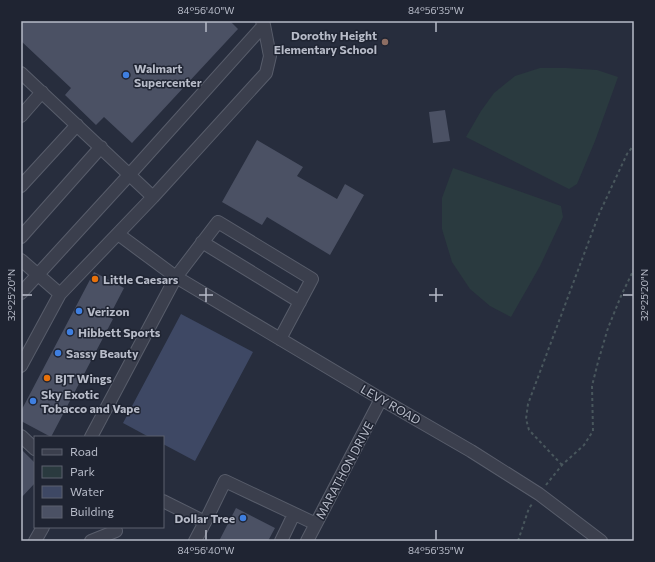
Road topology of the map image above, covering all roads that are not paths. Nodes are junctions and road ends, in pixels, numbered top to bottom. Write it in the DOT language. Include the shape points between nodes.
graph roads {
  1 [pos="263,23"];
  2 [pos="21,73"];
  3 [pos="42,92"];
  4 [pos="21,116"];
  5 [pos="77,125"];
  6 [pos="101,147"];
  7 [pos="130,174"];
  8 [pos="21,186"];
  9 [pos="154,197"];
  10 [pos="118,234"];
  11 [pos="21,237"];
  12 [pos="202,242"];
  13 [pos="21,260"];
  14 [pos="38,275"];
  15 [pos="176,276"];
  16 [pos="21,293"];
  17 [pos="60,294"];
  18 [pos="300,302"];
  19 [pos="280,339"];
  20 [pos="21,366"];
  21 [pos="381,399"];
  22 [pos="21,436"];
  23 [pos="92,436"];
  24 [pos="34,448"];
  25 [pos="164,502"];
  26 [pos="294,514"];
  27 [pos="205,522"];
  28 [pos="316,524"];
  29 [pos="42,528"];
  30 [pos="117,533"];
  31 [pos="35,541"];
  32 [pos="91,541"];
  33 [pos="195,541"];
  34 [pos="281,541"];
  35 [pos="307,541"];
  36 [pos="601,541"];
  1 -- 7 [label="street"];
  1 -- 9 [label="street" via="270,56 266,73"];
  2 -- 3 [label="street"];
  3 -- 4 [label="street"];
  3 -- 5 [label="street"];
  5 -- 6 [label="street"];
  5 -- 8 [label="street"];
  6 -- 7 [label="street"];
  6 -- 11 [label="street"];
  7 -- 9 [label="street"];
  7 -- 14 [label="street"];
  9 -- 10 [label="street"];
  10 -- 15 [label="street, LEVY ROAD"];
  10 -- 17 [label="street"];
  12 -- 15 [label="street"];
  12 -- 18 [label="street"];
  12 -- 18 [label="street" via="218,222 312,279"];
  13 -- 14 [label="street"];
  14 -- 16 [label="street"];
  14 -- 17 [label="street"];
  15 -- 19 [label="street, LEVY ROAD"];
  15 -- 23 [label="street"];
  17 -- 20 [label="street"];
  18 -- 19 [label="street"];
  19 -- 21 [label="street, LEVY ROAD"];
  21 -- 28 [label="street, MARATHON DRIVE"];
  21 -- 36 [label="street, LEVY ROAD" via="539,494"];
  22 -- 24 [label="street"];
  25 -- 27 [label="street"];
  26 -- 27 [label="street" via="225,481"];
  26 -- 28 [label="street"];
  26 -- 34 [label="street"];
  27 -- 33 [label="street"];
  28 -- 35 [label="street, MARATHON DRIVE"];
  29 -- 31 [label="street"];
  30 -- 32 [label="street"];
}
